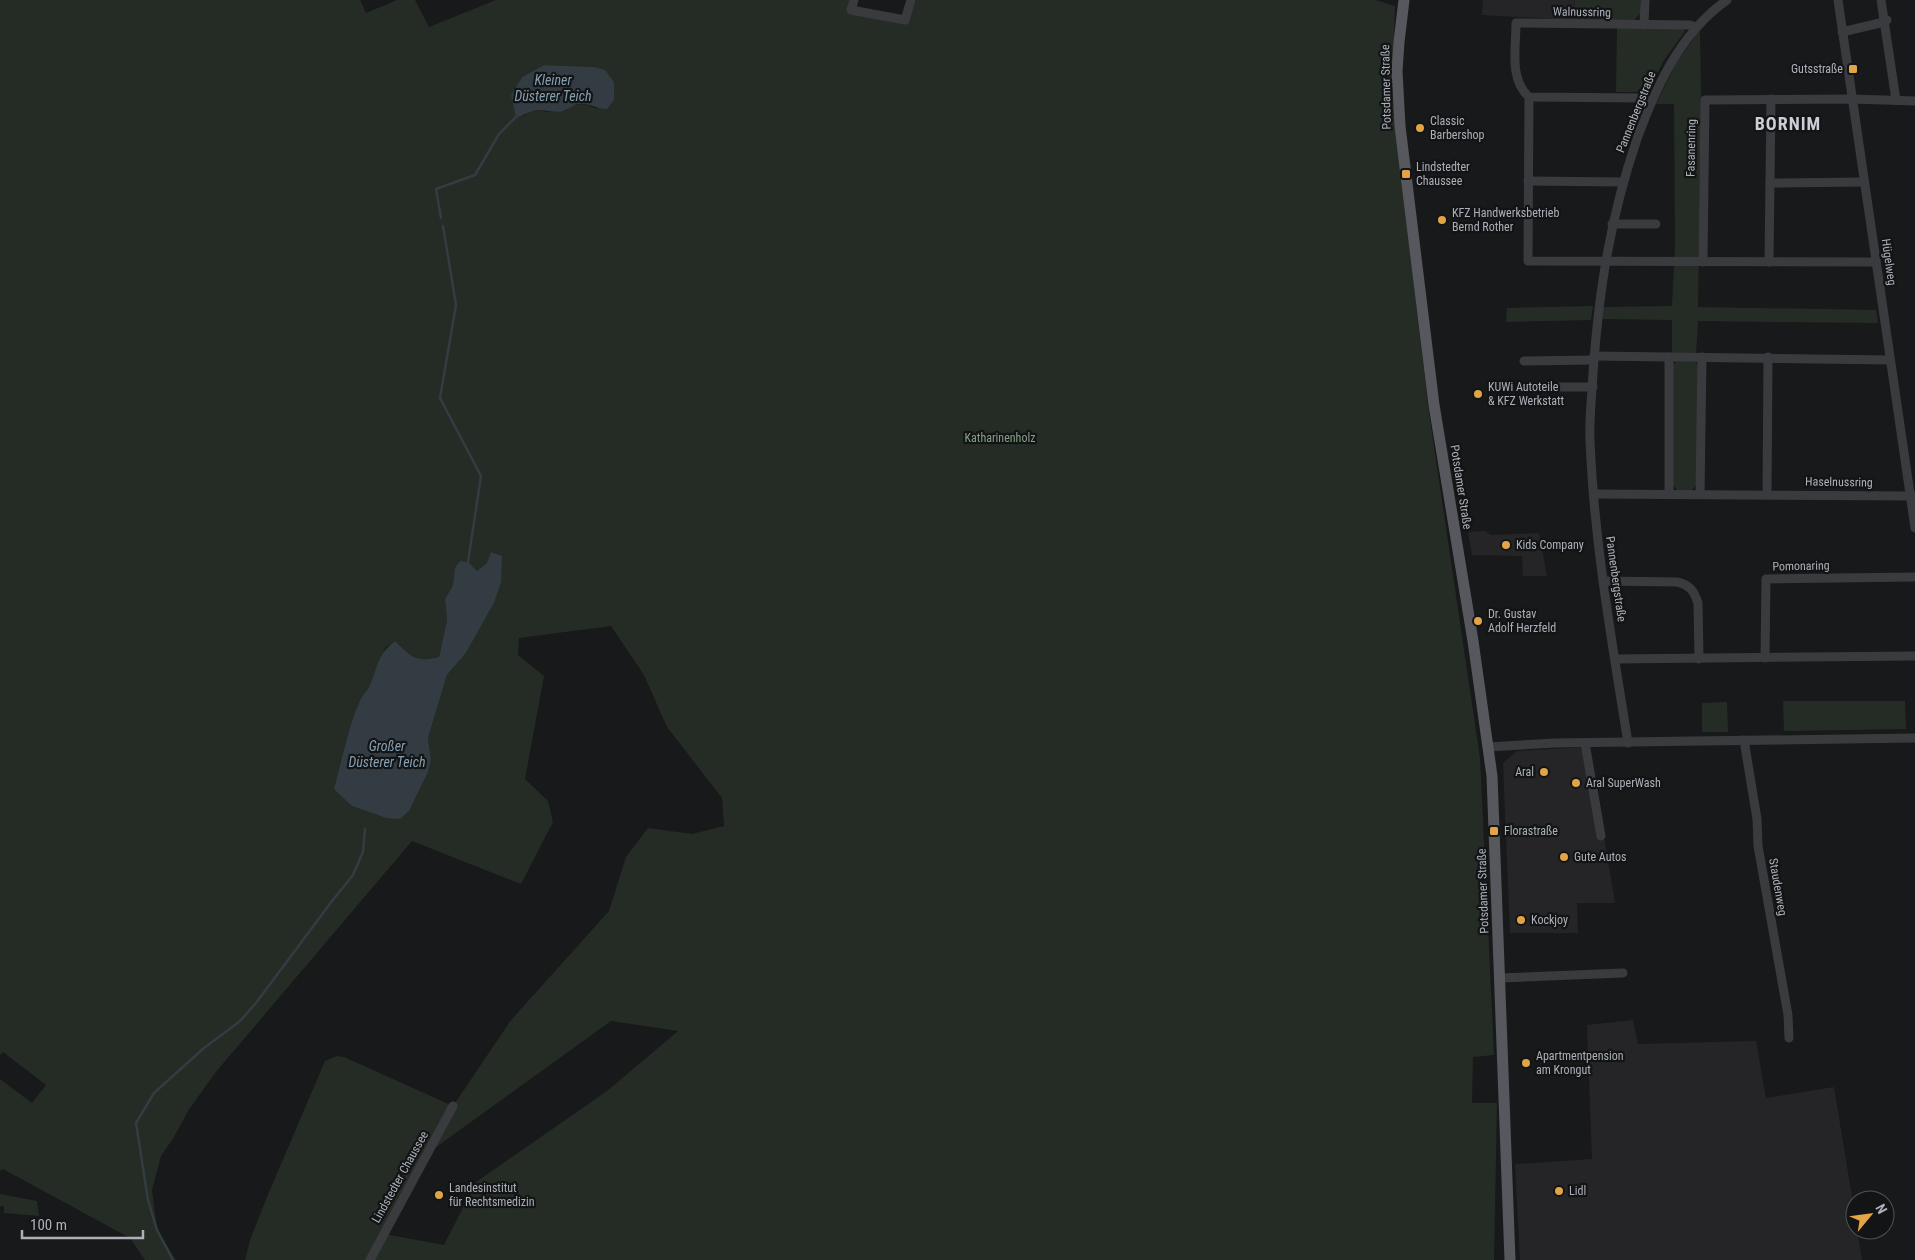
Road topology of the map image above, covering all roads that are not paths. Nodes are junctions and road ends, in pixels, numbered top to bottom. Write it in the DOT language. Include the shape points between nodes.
graph roads {
  1 [pos="854,0"];
  2 [pos="911,0"];
  3 [pos="1404,0"];
  4 [pos="1645,0"];
  5 [pos="1727,0"];
  6 [pos="1838,0"];
  7 [pos="1881,0"];
  8 [pos="1886,21"];
  9 [pos="1644,25"];
  10 [pos="1696,27"];
  11 [pos="1842,32"];
  12 [pos="1529,97"];
  13 [pos="1770,99"];
  14 [pos="1851,99"];
  15 [pos="1896,100"];
  16 [pos="1652,101"];
  17 [pos="1915,101"];
  18 [pos="1528,181"];
  19 [pos="1622,182"];
  20 [pos="1864,182"];
  21 [pos="1770,183"];
  22 [pos="1612,224"];
  23 [pos="1656,224"];
  24 [pos="1606,261"];
  25 [pos="1703,262"];
  26 [pos="1769,262"];
  27 [pos="1876,262"];
  28 [pos="1669,357"];
  29 [pos="1702,357"];
  30 [pos="1594,358"];
  31 [pos="1768,358"];
  32 [pos="1890,360"];
  33 [pos="1524,361"];
  34 [pos="1554,387"];
  35 [pos="1593,387"];
  36 [pos="1594,494"];
  37 [pos="1669,494"];
  38 [pos="1700,494"];
  39 [pos="1767,494"];
  40 [pos="1912,496"];
  41 [pos="1915,528"];
  42 [pos="1915,577"];
  43 [pos="1603,581"];
  44 [pos="1915,656"];
  45 [pos="1765,658"];
  46 [pos="1615,659"];
  47 [pos="1699,659"];
  48 [pos="1915,738"];
  49 [pos="1744,740"];
  50 [pos="1585,743"];
  51 [pos="1628,743"];
  52 [pos="1488,747"];
  53 [pos="1601,836"];
  54 [pos="1623,973"];
  55 [pos="1500,978"];
  56 [pos="1790,1038"];
  57 [pos="452,1106"];
  58 [pos="370,1260"];
  59 [pos="1510,1260"];
  1 -- 2 [label="street" via="851,10 905,20"];
  3 -- 52 [label="main road, Potsdamer Straße" via="1397,71 1400,126 1434,405"];
  4 -- 9 [label="street"];
  5 -- 10 [label="street, Pannenbergstraße"];
  6 -- 11 [label="street, Hügelweg"];
  7 -- 8 [label="street"];
  8 -- 11 [label="street"];
  8 -- 15 [label="street"];
  9 -- 10 [label="street, Walnussring"];
  9 -- 12 [label="street, Walnussring" via="1516,23 1515,74"];
  10 -- 16 [label="street, Pannenbergstraße" via="1670,63"];
  11 -- 14 [label="street, Hügelweg"];
  12 -- 16 [label="street" via="1643,98"];
  12 -- 18 [label="street"];
  13 -- 14 [label="street, Fasanenring"];
  13 -- 21 [label="street"];
  13 -- 25 [label="street, Fasanenring" via="1704,100"];
  14 -- 15 [label="street"];
  14 -- 20 [label="street, Hügelweg"];
  15 -- 17 [label="street"];
  16 -- 19 [label="street, Pannenbergstraße"];
  18 -- 19 [label="street"];
  18 -- 24 [label="street" via="1528,261"];
  19 -- 22 [label="street, Pannenbergstraße"];
  20 -- 21 [label="street"];
  20 -- 27 [label="street, Hügelweg"];
  21 -- 26 [label="street"];
  22 -- 23 [label="street"];
  22 -- 24 [label="street, Pannenbergstraße"];
  24 -- 25 [label="street"];
  24 -- 30 [label="street, Pannenbergstraße"];
  25 -- 26 [label="street"];
  26 -- 27 [label="street"];
  27 -- 32 [label="street, Hügelweg"];
  28 -- 29 [label="street"];
  28 -- 30 [label="street"];
  28 -- 37 [label="street"];
  29 -- 31 [label="street"];
  29 -- 38 [label="street"];
  30 -- 33 [label="street"];
  30 -- 35 [label="street, Pannenbergstraße"];
  31 -- 32 [label="street"];
  31 -- 39 [label="street"];
  32 -- 40 [label="street, Hügelweg"];
  34 -- 35 [label="street"];
  35 -- 36 [label="street, Pannenbergstraße" via="1590,438"];
  36 -- 37 [label="street, Haselnussring"];
  36 -- 43 [label="street, Pannenbergstraße"];
  37 -- 38 [label="street, Haselnussring"];
  38 -- 39 [label="street, Haselnussring"];
  39 -- 40 [label="street, Haselnussring"];
  40 -- 41 [label="street, Hügelweg"];
  42 -- 45 [label="street, Pomonaring" via="1766,579"];
  43 -- 46 [label="street, Pannenbergstraße"];
  43 -- 47 [label="street" via="1678,582 1691,588 1698,603"];
  44 -- 45 [label="street"];
  45 -- 47 [label="street"];
  46 -- 47 [label="street"];
  46 -- 51 [label="street, Pannenbergstraße"];
  48 -- 49 [label="street"];
  49 -- 51 [label="street"];
  49 -- 56 [label="street, Staudenweg"];
  50 -- 51 [label="street"];
  50 -- 52 [label="street"];
  50 -- 53 [label="street"];
  52 -- 55 [label="main road, Potsdamer Straße"];
  54 -- 55 [label="street"];
  55 -- 59 [label="main road, Potsdamer Straße"];
  57 -- 58 [label="street, Lindstedter Chaussee"];
}
